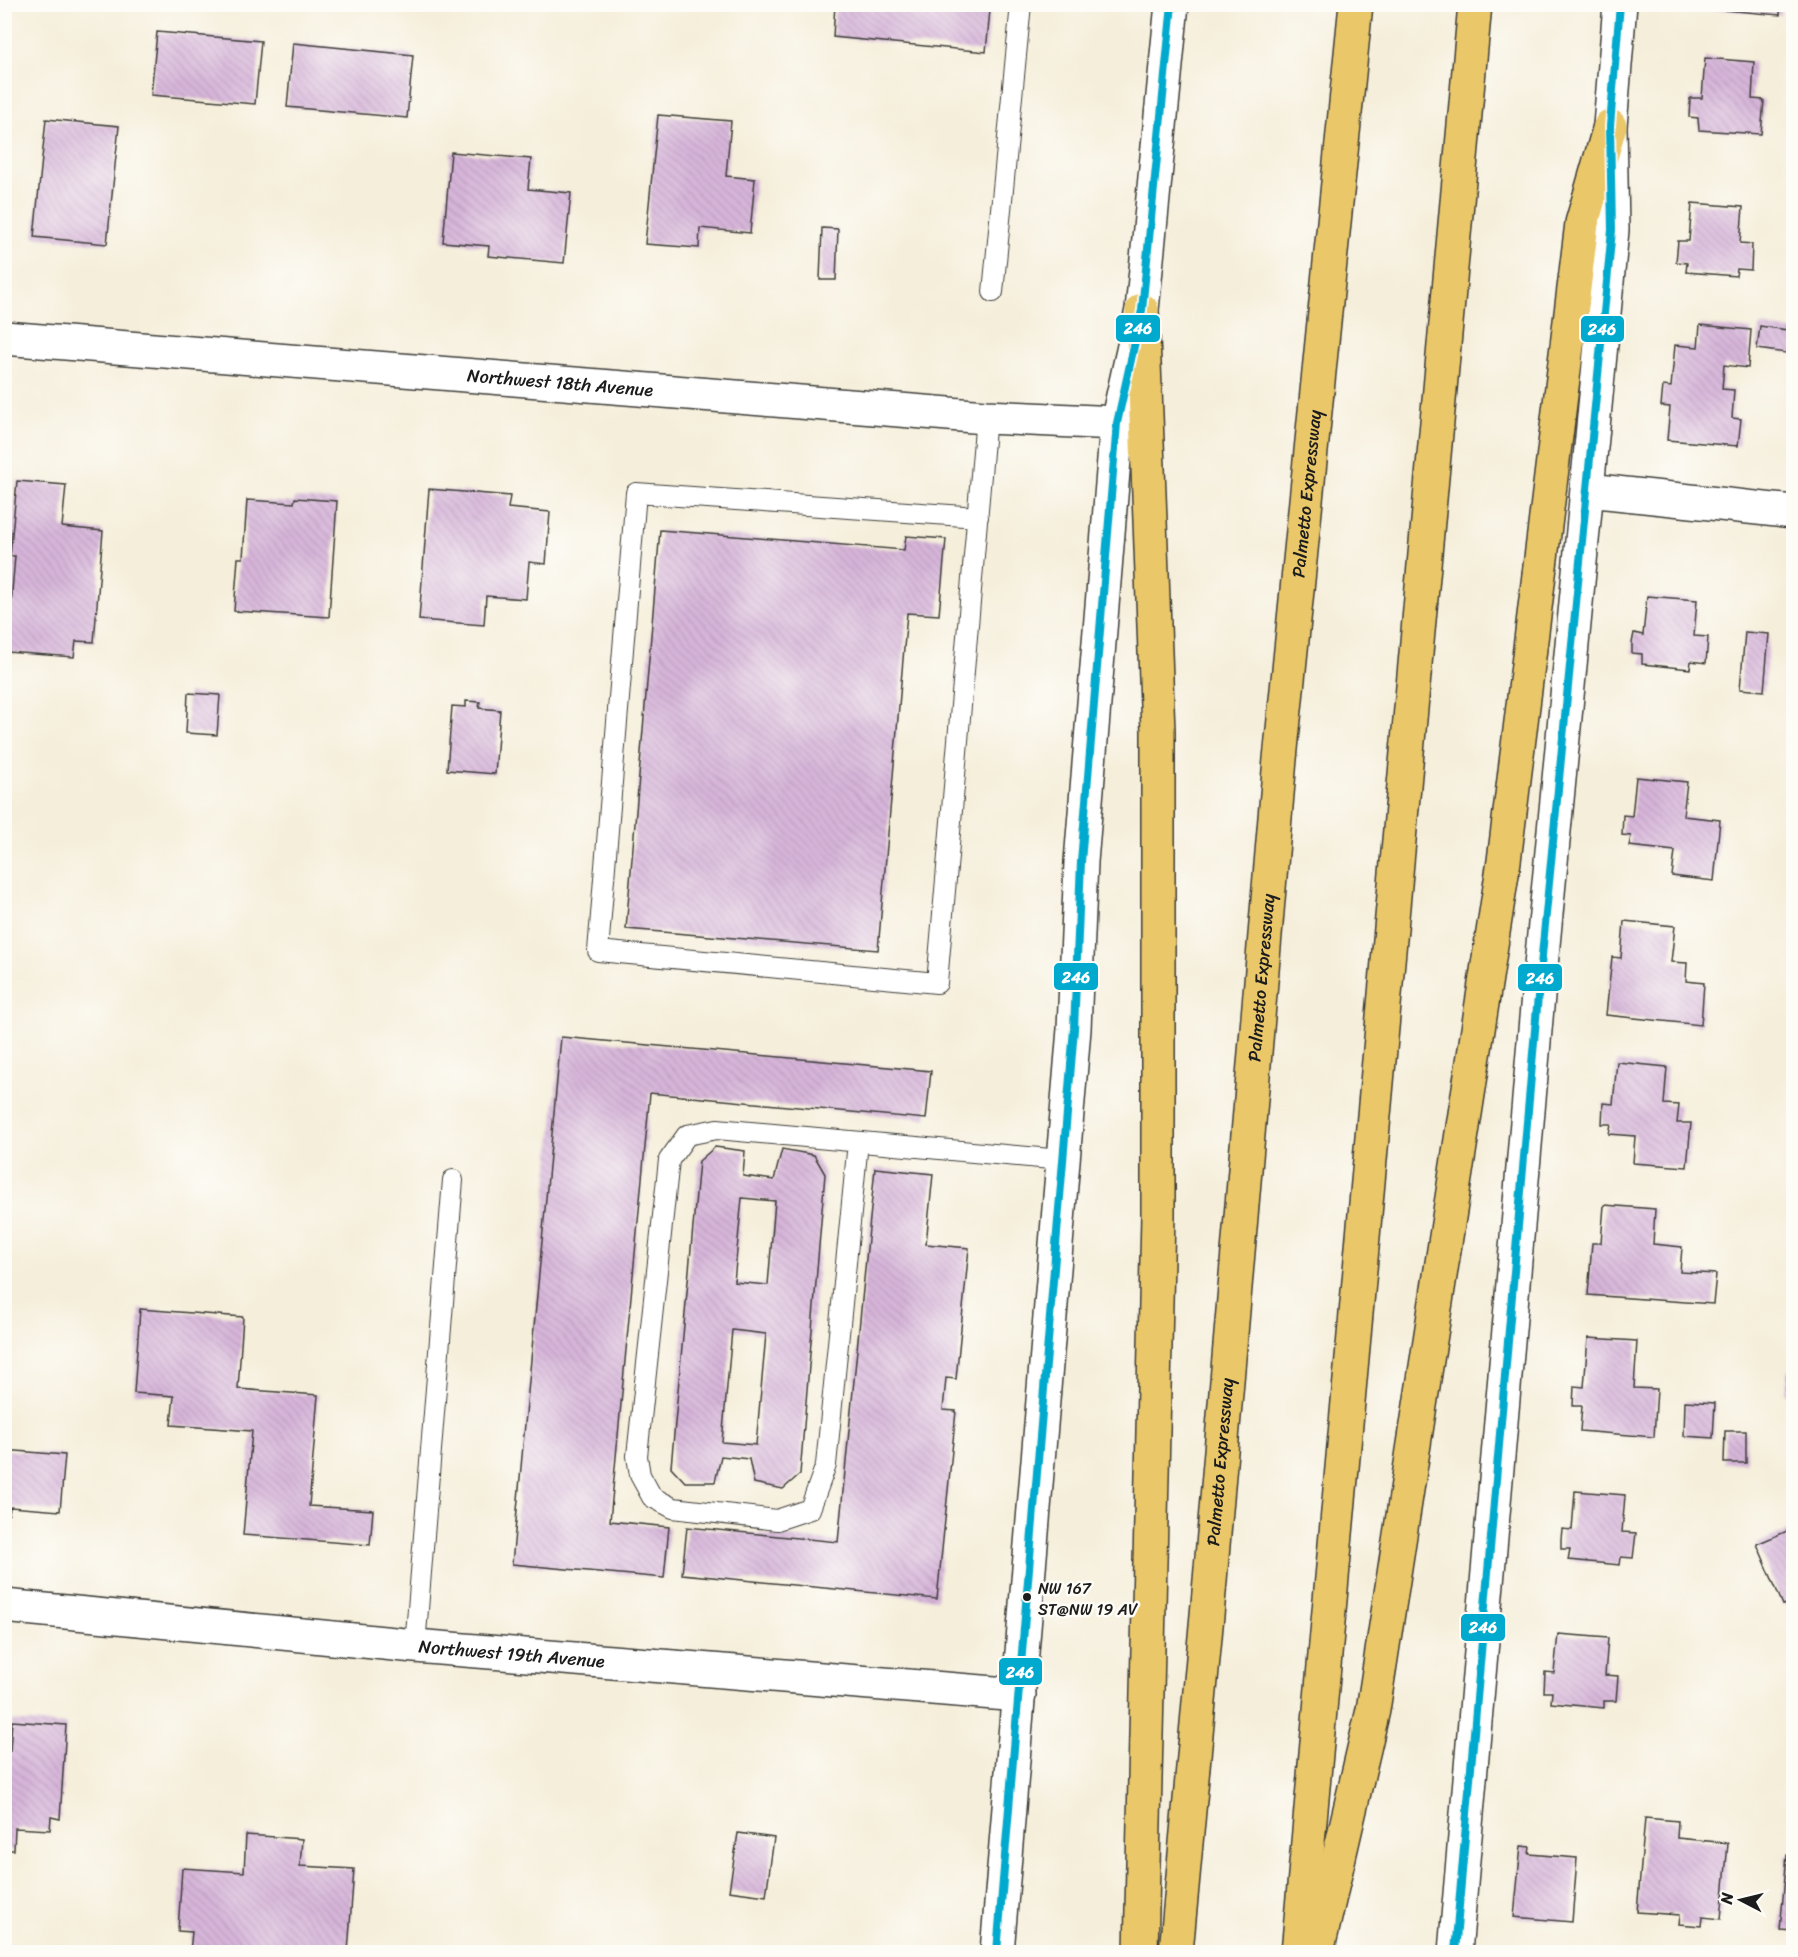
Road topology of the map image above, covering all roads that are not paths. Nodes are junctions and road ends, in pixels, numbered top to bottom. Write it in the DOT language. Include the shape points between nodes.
graph roads {
  1 [pos="1021,4"];
  2 [pos="1172,4"];
  3 [pos="1356,4"];
  4 [pos="1475,4"];
  5 [pos="1620,4"];
  6 [pos="1610,126"];
  7 [pos="993,292"];
  8 [pos="1142,310"];
  9 [pos="4,338"];
  10 [pos="986,417"];
  11 [pos="1117,423"];
  12 [pos="1588,490"];
  13 [pos="1794,512"];
  14 [pos="978,517"];
  15 [pos="858,1142"];
  16 [pos="1062,1160"];
  17 [pos="453,1180"];
  18 [pos="4,1606"];
  19 [pos="415,1646"];
  20 [pos="1019,1695"];
  21 [pos="997,1953"];
  22 [pos="1141,1953"];
  23 [pos="1176,1953"];
  24 [pos="1298,1953"];
  25 [pos="1317,1953"];
  26 [pos="1455,1953"];
  1 -- 7 [label="lane"];
  2 -- 8 [label="street"];
  3 -- 23 [label="highway, Palmetto Expressway" via="1280,759"];
  4 -- 24 [label="highway"];
  5 -- 6 [label="street"];
  6 -- 12 [label="street" via="1612,230"];
  6 -- 25 [label="highway" via="1582,223 1504,861 1373,1710"];
  8 -- 11 [label="street"];
  8 -- 22 [label="highway" via="1158,731 1158,1215"];
  9 -- 10 [label="street, Northwest 18th Avenue"];
  10 -- 11 [label="street, Northwest 18th Avenue"];
  10 -- 14 [label="lane"];
  11 -- 16 [label="street" via="1081,862 1074,1029"];
  12 -- 13 [label="street"];
  12 -- 26 [label="street" via="1537,1007"];
  14 -- 14 [label="lane" via="937,983 598,951 636,493"];
  15 -- 15 [label="lane" via="717,1129 687,1135 669,1160 637,1456 640,1475 652,1497 673,1508 777,1520 810,1509 826,1465"];
  15 -- 16 [label="lane"];
  16 -- 20 [label="street"];
  17 -- 19 [label="lane"];
  18 -- 19 [label="street, Northwest 19th Avenue"];
  19 -- 20 [label="street, Northwest 19th Avenue"];
  20 -- 21 [label="street"];
}
